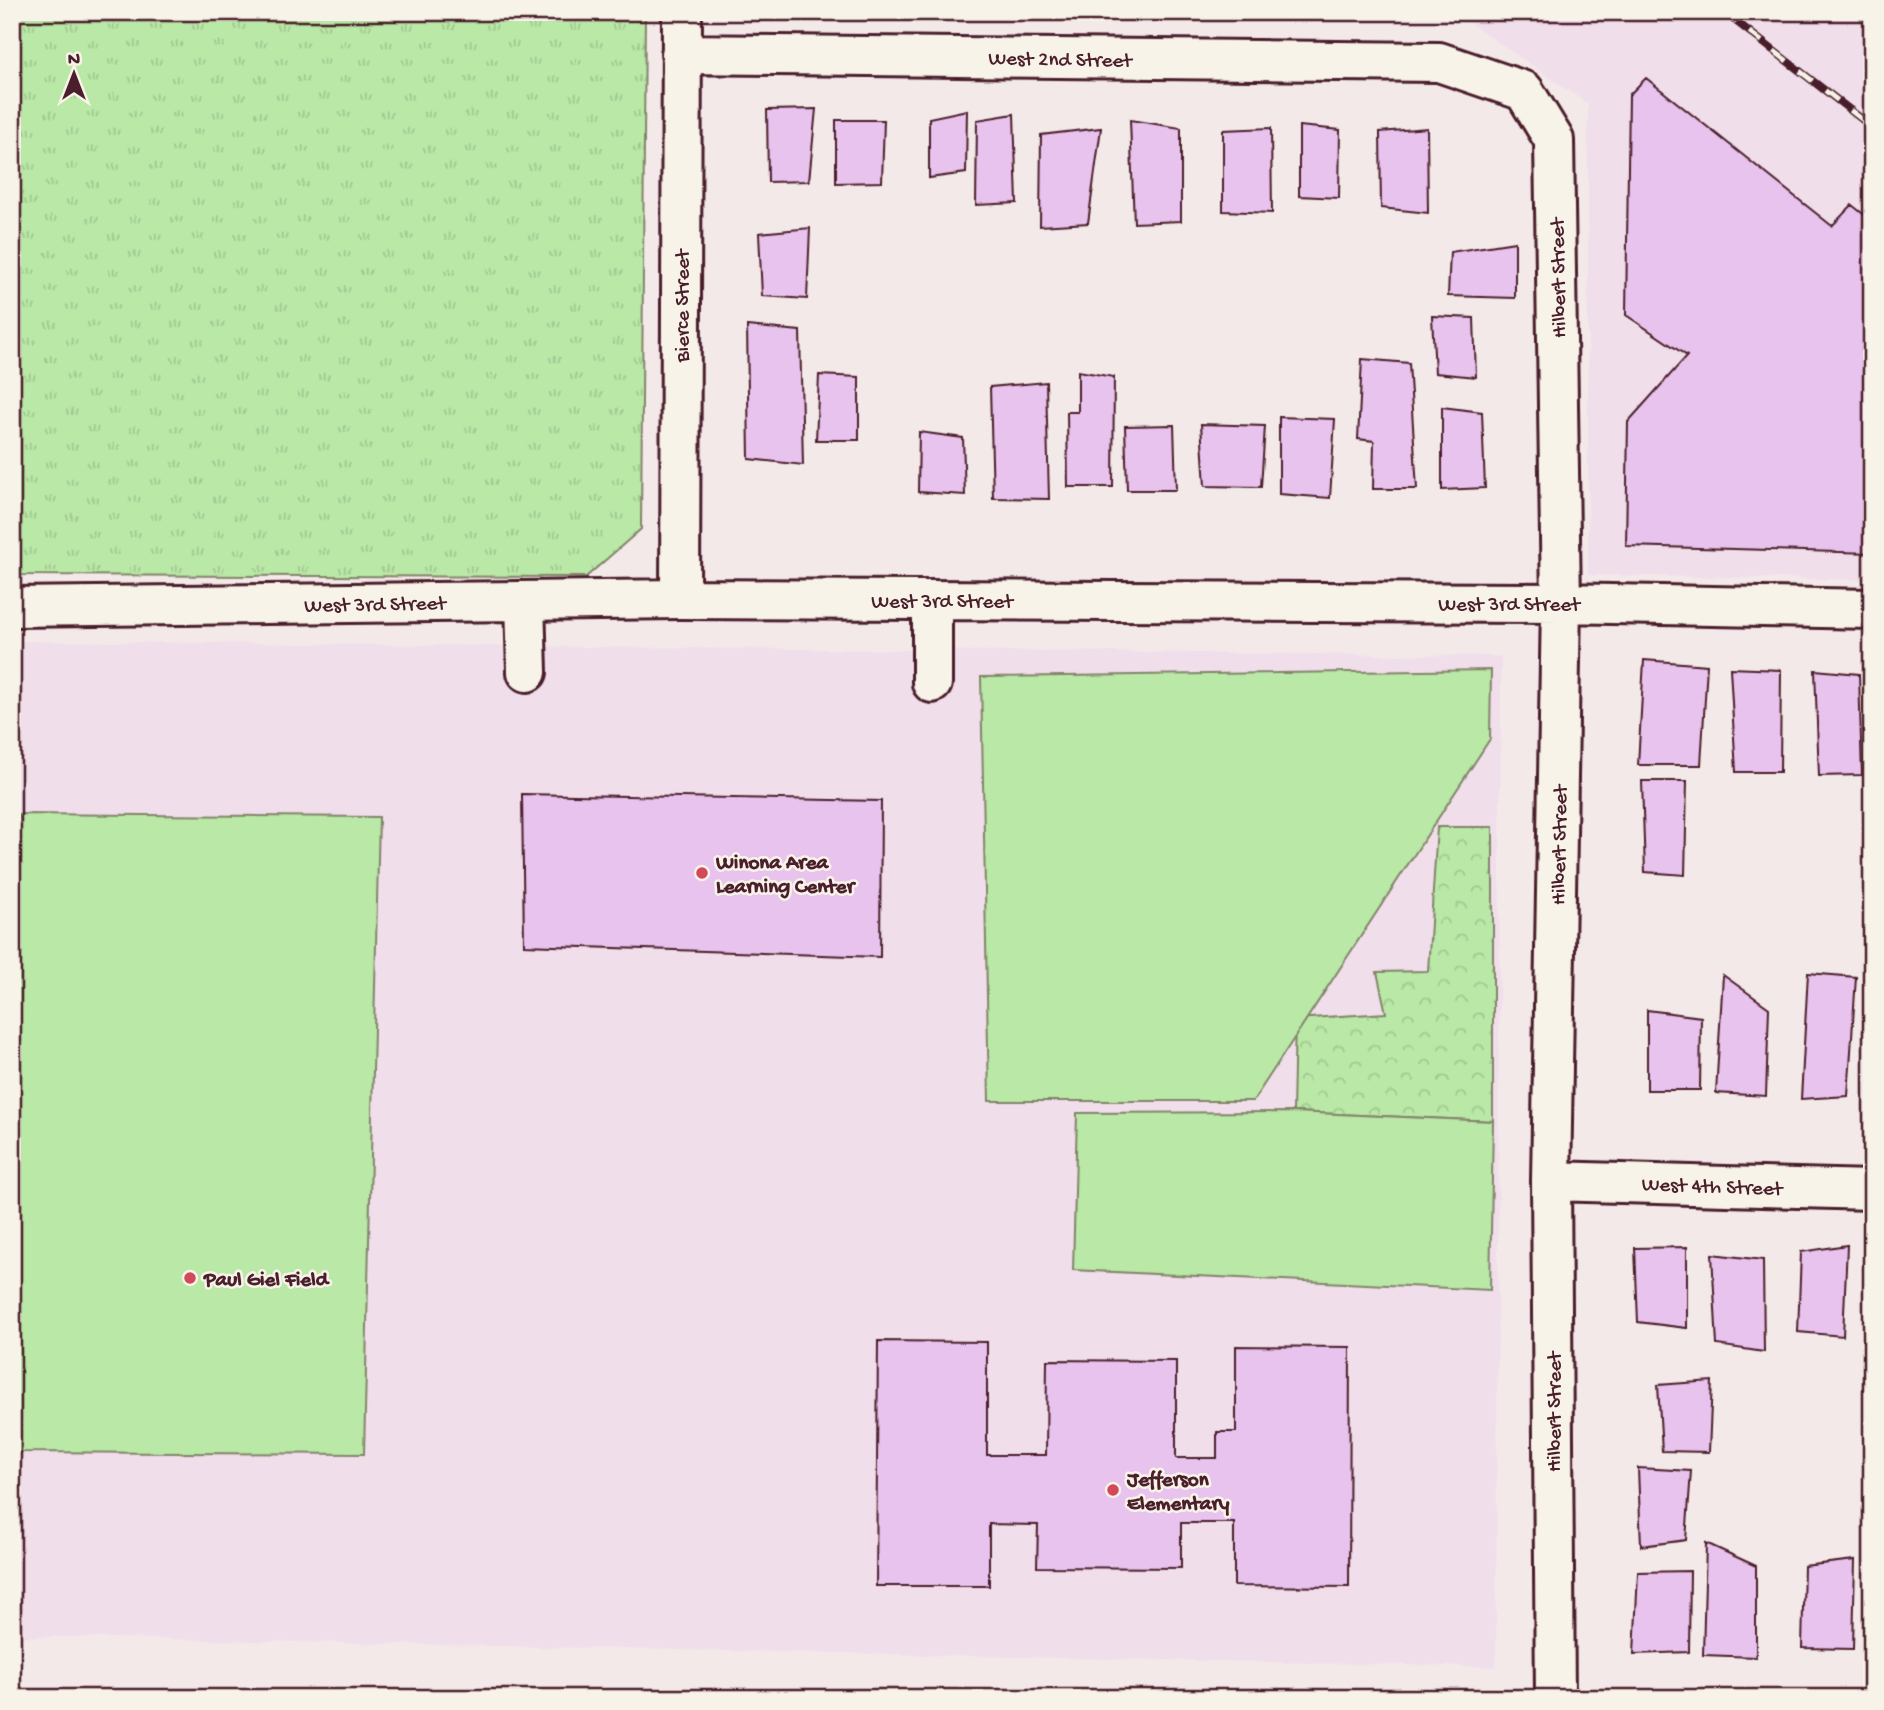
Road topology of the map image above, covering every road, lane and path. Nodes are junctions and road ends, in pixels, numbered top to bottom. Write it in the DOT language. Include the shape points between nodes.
graph roads {
  1 [pos="682,12"];
  2 [pos="681,54"];
  3 [pos="1439,62"];
  4 [pos="680,599"];
  5 [pos="932,600"];
  6 [pos="525,601"];
  7 [pos="1561,603"];
  8 [pos="12,607"];
  9 [pos="1872,609"];
  10 [pos="527,672"];
  11 [pos="932,683"];
  12 [pos="1551,1181"];
  13 [pos="1872,1190"];
  14 [pos="1555,1698"];
  1 -- 2 [label="street, Bierce Street"];
  2 -- 3 [label="street, West 2nd Street"];
  2 -- 4 [label="street, Bierce Street"];
  3 -- 7 [label="street, Hilbert Street" via="1524,91 1555,140"];
  4 -- 5 [label="street, West 3rd Street"];
  4 -- 6 [label="street, West 3rd Street"];
  5 -- 7 [label="street, West 3rd Street"];
  5 -- 11 [label="street"];
  6 -- 8 [label="street, West 3rd Street"];
  6 -- 10 [label="street"];
  7 -- 9 [label="street, West 3rd Street"];
  7 -- 12 [label="street, Hilbert Street"];
  12 -- 13 [label="street, West 4th Street"];
  12 -- 14 [label="street, Hilbert Street"];
}
